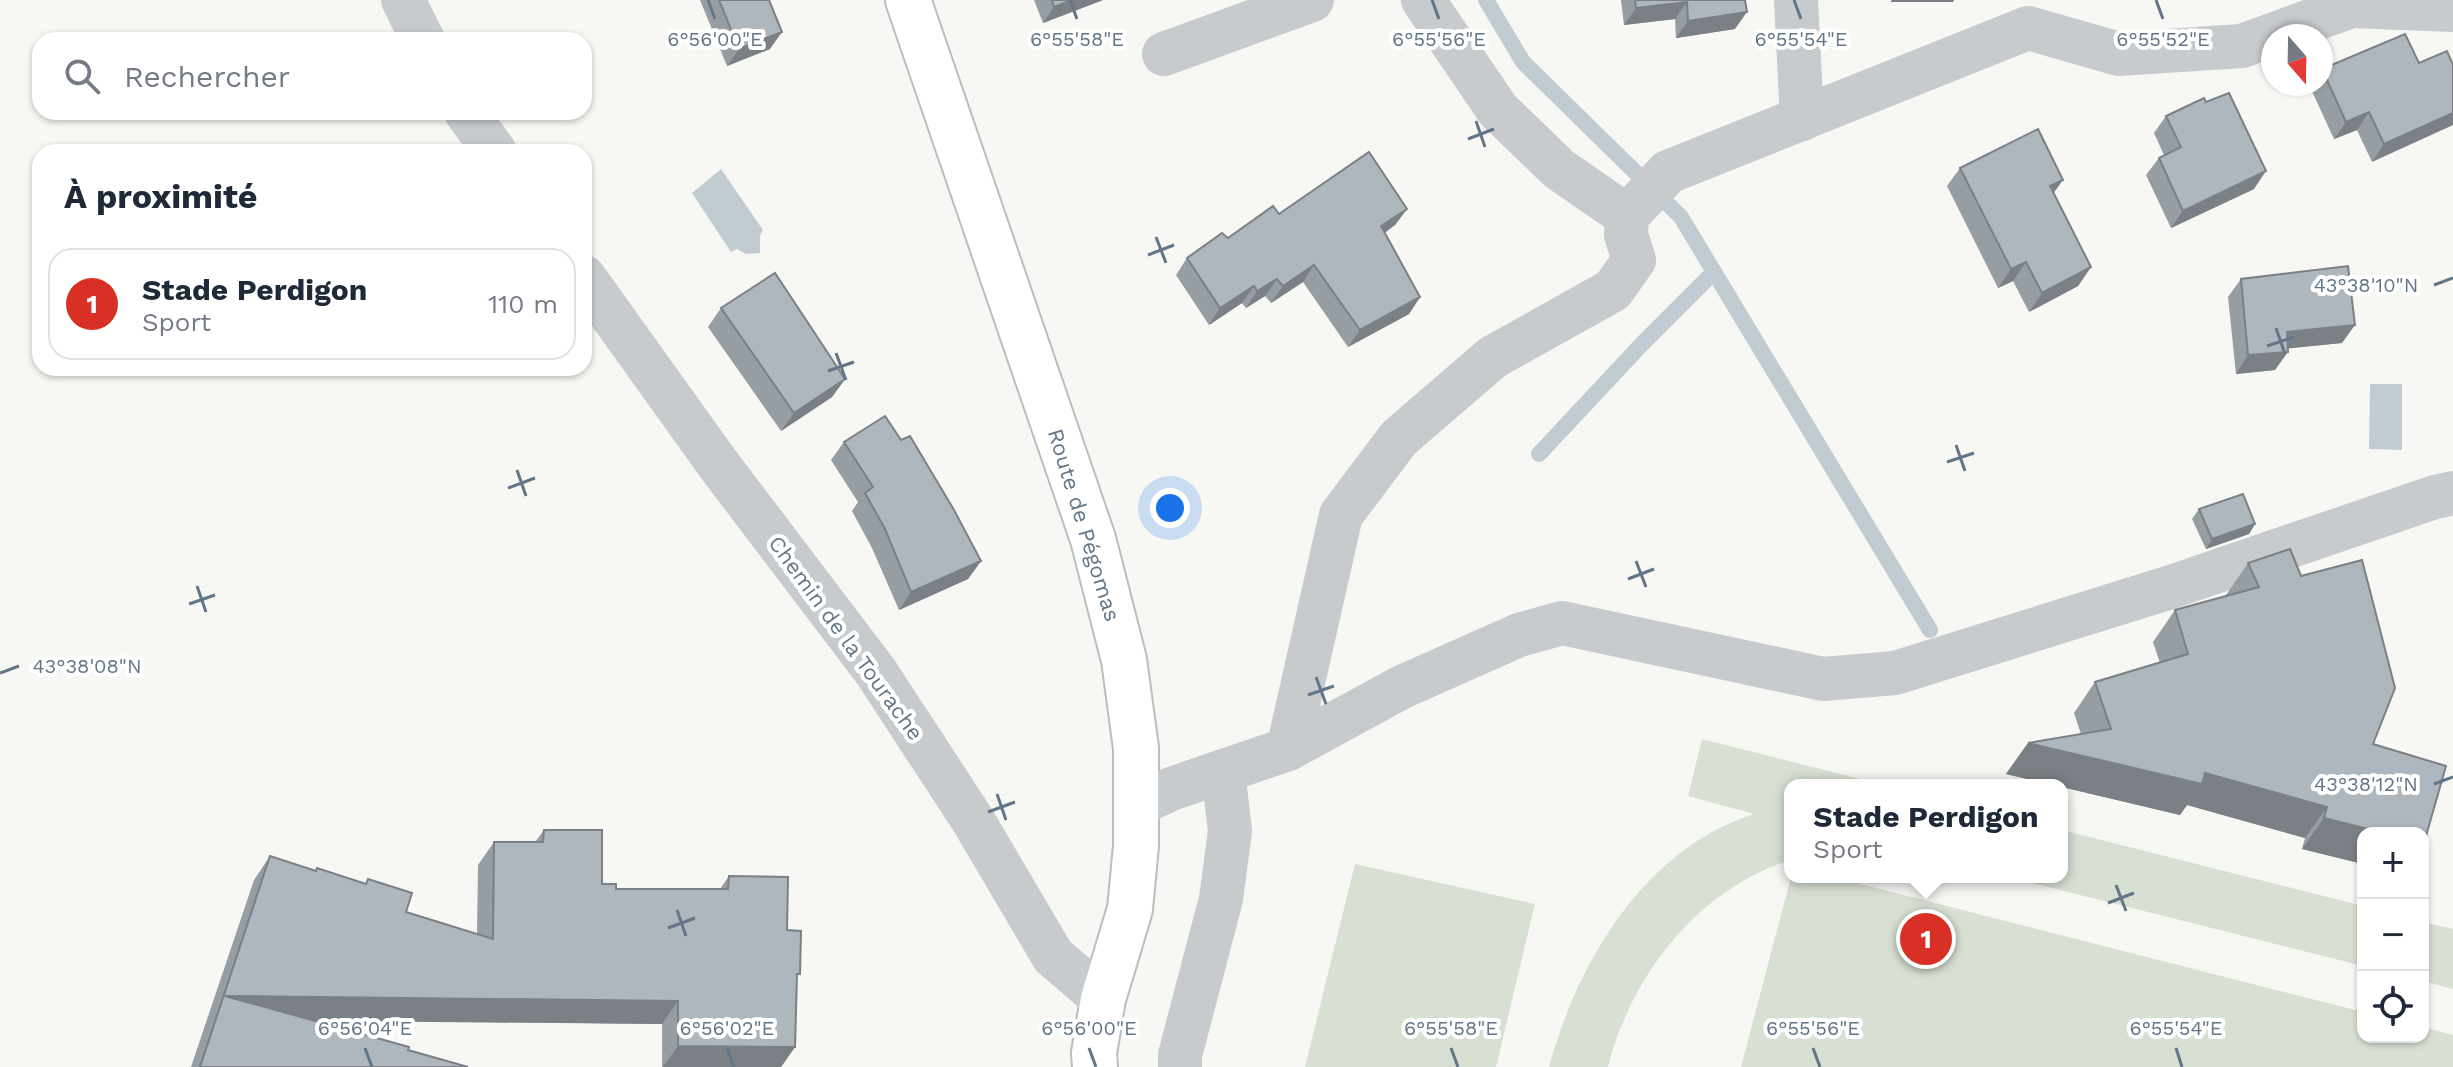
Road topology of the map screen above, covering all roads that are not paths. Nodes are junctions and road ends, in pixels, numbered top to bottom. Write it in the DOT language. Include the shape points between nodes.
graph roads {
  1 [pos="403,0"];
  2 [pos="908,0"];
  3 [pos="1312,0"];
  4 [pos="1423,0"];
  5 [pos="1796,0"];
  6 [pos="2453,10"];
  7 [pos="419,32"];
  8 [pos="1164,54"];
  9 [pos="1802,119"];
  10 [pos="472,120"];
  11 [pos="489,144"];
  12 [pos="1645,196"];
  13 [pos="592,288"];
  14 [pos="2453,493"];
  15 [pos="1288,749"];
  16 [pos="1223,771"];
  17 [pos="1136,805"];
  18 [pos="1103,999"];
  19 [pos="1095,1067"];
  20 [pos="1180,1067"];
  1 -- 7 [label="street"];
  2 -- 17 [label="main road, Route de Pégomas" via="1093,539 1124,660 1136,748"];
  3 -- 8 [label="street"];
  4 -- 12 [label="street" via="1498,110 1559,169"];
  5 -- 9 [label="street"];
  6 -- 9 [label="street" via="2351,6 2242,46 2119,54 2028,28"];
  9 -- 12 [label="street"];
  10 -- 11 [label="street"];
  12 -- 15 [label="street" via="1626,235 1634,260 1613,290 1493,357 1399,438 1341,515"];
  13 -- 18 [label="street, Chemin de la Tourache" via="876,672 1053,956"];
  14 -- 15 [label="street" via="1895,673 1823,679 1562,623 1519,635 1402,687"];
  15 -- 16 [label="street"];
  16 -- 17 [label="street"];
  16 -- 20 [label="street" via="1230,831 1221,899"];
  17 -- 18 [label="main road, Route de Pégomas" via="1130,909"];
  18 -- 19 [label="main road, Route de Pégomas"];
}
